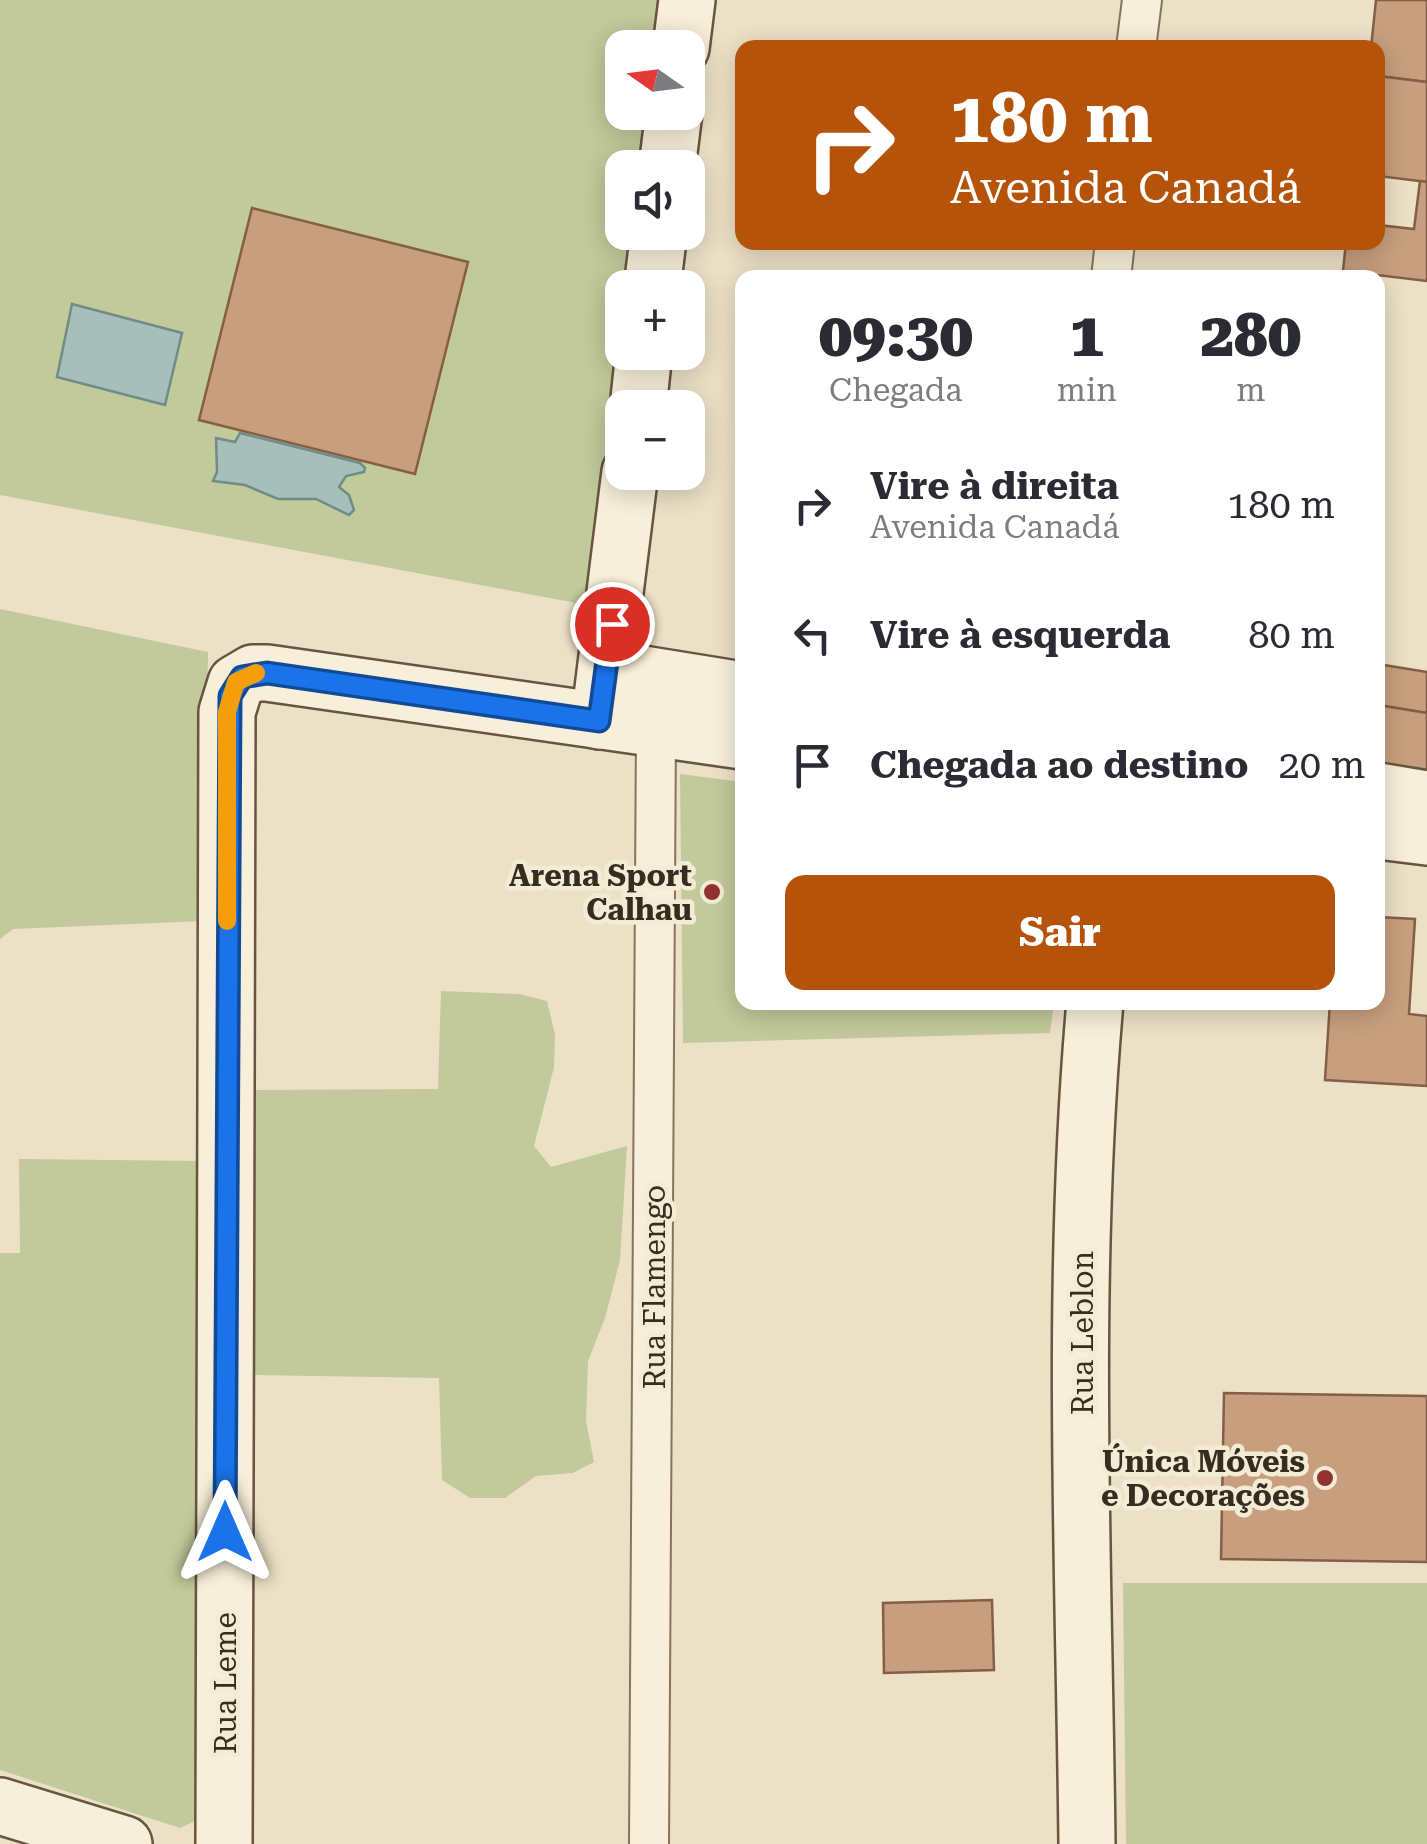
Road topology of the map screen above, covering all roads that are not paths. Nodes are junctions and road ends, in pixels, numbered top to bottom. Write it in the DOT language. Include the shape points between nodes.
graph roads {
  1 [pos="687,0"];
  2 [pos="1142,0"];
  3 [pos="684,30"];
  4 [pos="1137,40"];
  5 [pos="628,490"];
  6 [pos="735,690"];
  7 [pos="603,694"];
  8 [pos="656,729"];
  9 [pos="735,740"];
  10 [pos="1385,792"];
  11 [pos="1427,798"];
  12 [pos="1385,832"];
  13 [pos="1427,838"];
  14 [pos="1094,1010"];
  15 [pos="0,1806"];
  16 [pos="124,1844"];
  17 [pos="224,1844"];
  18 [pos="648,1844"];
  19 [pos="1087,1844"];
  1 -- 3 [label="street"];
  2 -- 4 [label="street"];
  5 -- 7 [label="street"];
  6 -- 7 [label="street"];
  7 -- 8 [label="street"];
  7 -- 17 [label="street, Rua Leme" via="267,673 236,682 227,712"];
  8 -- 9 [label="street"];
  8 -- 18 [label="street, Rua Flamengo"];
  10 -- 11 [label="street"];
  12 -- 13 [label="street"];
  14 -- 19 [label="street, Rua Leblon" via="1080,1262"];
  15 -- 16 [label="street"];
}
